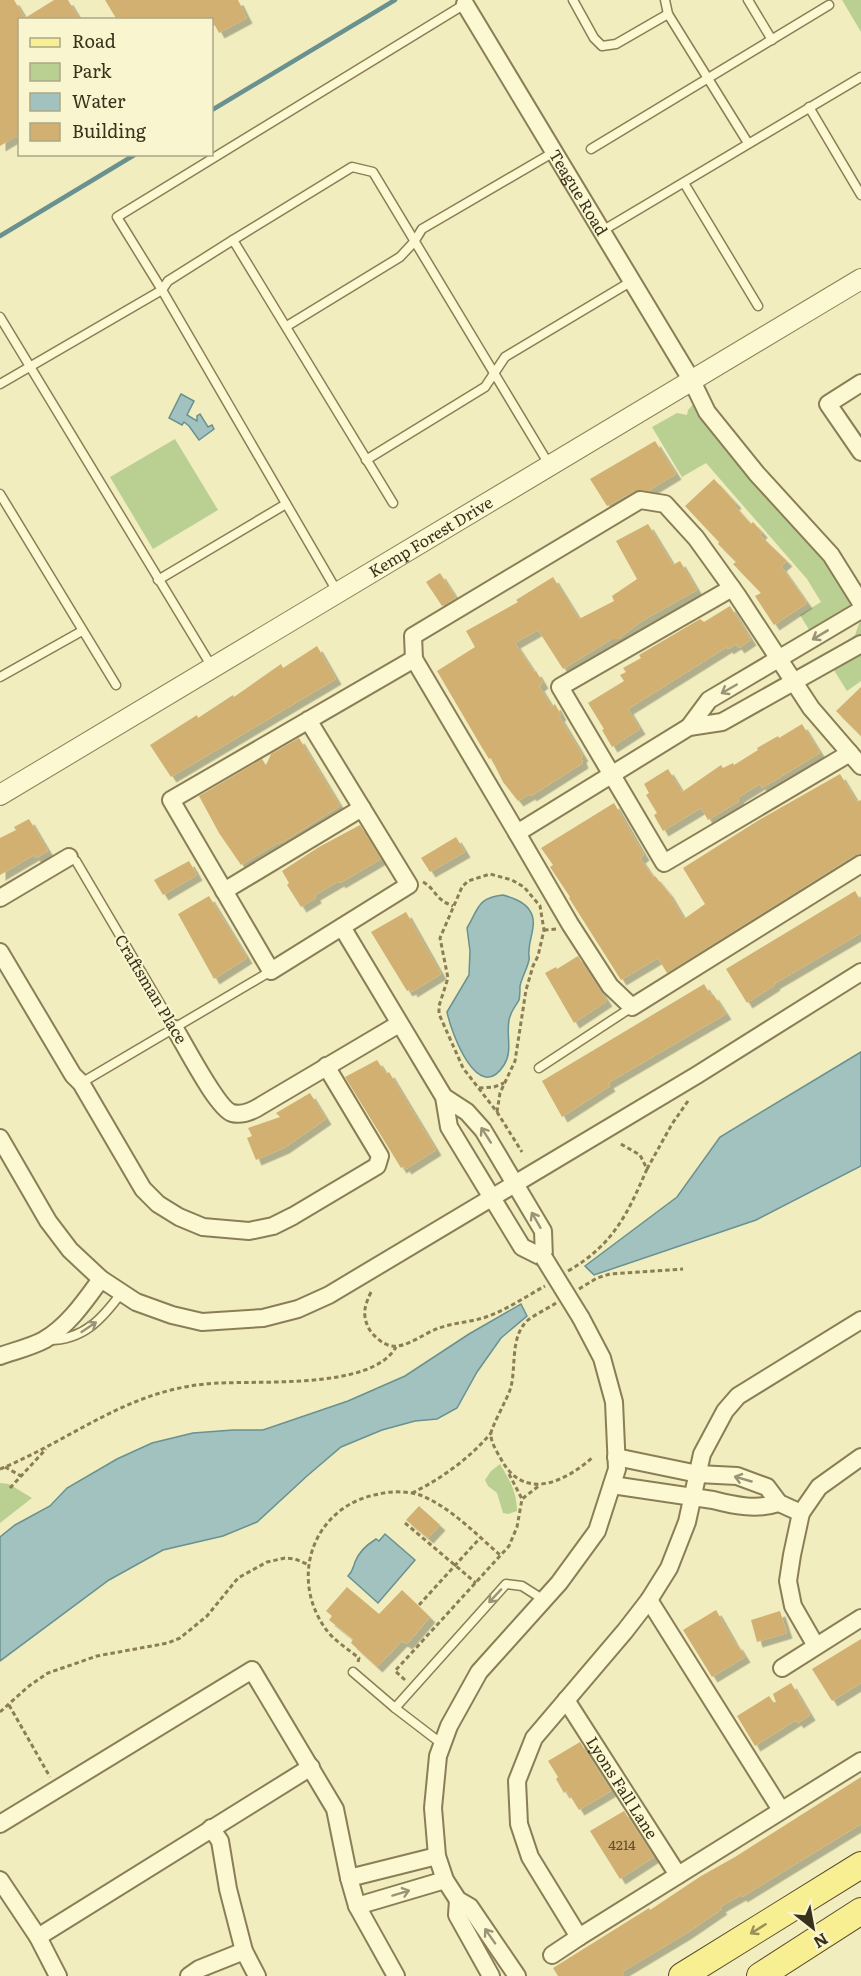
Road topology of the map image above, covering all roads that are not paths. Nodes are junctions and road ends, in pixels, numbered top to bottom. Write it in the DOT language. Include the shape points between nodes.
graph roads {
  1 [pos="573,0"];
  2 [pos="664,0"];
  3 [pos="748,0"];
  4 [pos="465,4"];
  5 [pos="829,5"];
  6 [pos="668,14"];
  7 [pos="772,40"];
  8 [pos="861,77"];
  9 [pos="708,78"];
  10 [pos="809,107"];
  11 [pos="748,143"];
  12 [pos="591,149"];
  13 [pos="554,152"];
  14 [pos="684,183"];
  15 [pos="861,195"];
  16 [pos="602,231"];
  17 [pos="233,240"];
  18 [pos="414,242"];
  19 [pos="861,279"];
  20 [pos="632,281"];
  21 [pos="162,290"];
  22 [pos="758,306"];
  23 [pos="0,317"];
  24 [pos="287,326"];
  25 [pos="29,367"];
  26 [pos="495,374"];
  27 [pos="692,381"];
  28 [pos="861,383"];
  29 [pos="0,384"];
  30 [pos="861,452"];
  31 [pos="366,460"];
  32 [pos="550,466"];
  33 [pos="0,496"];
  34 [pos="393,503"];
  35 [pos="286,504"];
  36 [pos="158,580"];
  37 [pos="732,588"];
  38 [pos="338,593"];
  39 [pos="861,603"];
  40 [pos="861,610"];
  41 [pos="82,631"];
  42 [pos="861,644"];
  43 [pos="414,659"];
  44 [pos="779,659"];
  45 [pos="212,668"];
  46 [pos="0,677"];
  47 [pos="794,683"];
  48 [pos="116,686"];
  49 [pos="308,720"];
  50 [pos="689,727"];
  51 [pos="856,760"];
  52 [pos="612,774"];
  53 [pos="0,795"];
  54 [pos="362,808"];
  55 [pos="517,833"];
  56 [pos="69,857"];
  57 [pos="861,864"];
  58 [pos="224,891"];
  59 [pos="0,898"];
  60 [pos="342,927"];
  61 [pos="0,952"];
  62 [pos="271,971"];
  63 [pos="861,972"];
  64 [pos="632,1007"];
  65 [pos="399,1024"];
  66 [pos="175,1029"];
  67 [pos="326,1066"];
  68 [pos="538,1068"];
  69 [pos="81,1083"];
  70 [pos="444,1097"];
  71 [pos="0,1138"];
  72 [pos="516,1185"];
  73 [pos="493,1198"];
  74 [pos="543,1258"];
  75 [pos="102,1279"];
  76 [pos="122,1292"];
  77 [pos="861,1320"];
  78 [pos="43,1340"];
  79 [pos="0,1356"];
  80 [pos="616,1457"];
  81 [pos="861,1457"];
  82 [pos="658,1466"];
  83 [pos="698,1474"];
  84 [pos="612,1485"];
  85 [pos="654,1492"];
  86 [pos="693,1497"];
  87 [pos="779,1503"];
  88 [pos="801,1513"];
  89 [pos="544,1600"];
  90 [pos="649,1600"];
  91 [pos="861,1618"];
  92 [pos="816,1646"];
  93 [pos="782,1668"];
  94 [pos="353,1672"];
  95 [pos="566,1700"];
  96 [pos="395,1708"];
  97 [pos="442,1744"];
  98 [pos="861,1761"];
  99 [pos="311,1767"];
  100 [pos="781,1810"];
  101 [pos="0,1824"];
  102 [pos="212,1828"];
  103 [pos="437,1856"];
  104 [pos="861,1864"];
  105 [pos="678,1875"];
  106 [pos="349,1878"];
  107 [pos="0,1880"];
  108 [pos="444,1880"];
  109 [pos="458,1900"];
  110 [pos="357,1906"];
  111 [pos="861,1911"];
  112 [pos="38,1936"];
  113 [pos="579,1937"];
  114 [pos="244,1951"];
  115 [pos="552,1955"];
  116 [pos="58,1976"];
  117 [pos="189,1976"];
  118 [pos="257,1976"];
  119 [pos="396,1976"];
  120 [pos="490,1976"];
  121 [pos="517,1976"];
  122 [pos="682,1976"];
  123 [pos="760,1976"];
  1 -- 6 [label="lane" via="602,46 616,44"];
  2 -- 6 [label="lane"];
  3 -- 7 [label="lane"];
  4 -- 13 [label="street, Teague Road"];
  4 -- 21 [label="lane" via="117,217"];
  5 -- 7 [label="lane"];
  6 -- 9 [label="lane"];
  7 -- 9 [label="lane"];
  8 -- 10 [label="lane"];
  9 -- 11 [label="lane"];
  9 -- 12 [label="lane"];
  10 -- 11 [label="lane"];
  10 -- 15 [label="lane"];
  11 -- 14 [label="lane"];
  13 -- 16 [label="street, Teague Road"];
  13 -- 18 [label="lane" via="422,229"];
  14 -- 16 [label="lane"];
  14 -- 22 [label="lane"];
  16 -- 20 [label="street, Teague Road"];
  17 -- 18 [label="lane" via="352,167 373,172"];
  17 -- 21 [label="lane" via="168,280"];
  17 -- 24 [label="lane"];
  18 -- 24 [label="lane" via="400,258"];
  18 -- 26 [label="lane"];
  19 -- 27 [label="street, Kemp Forest Drive"];
  20 -- 26 [label="lane" via="506,357"];
  20 -- 27 [label="street, Teague Road"];
  21 -- 25 [label="lane"];
  21 -- 35 [label="lane"];
  23 -- 25 [label="lane"];
  24 -- 31 [label="lane"];
  25 -- 29 [label="lane"];
  25 -- 36 [label="lane"];
  26 -- 31 [label="lane" via="485,387"];
  26 -- 32 [label="lane"];
  27 -- 32 [label="street, Kemp Forest Drive"];
  27 -- 39 [label="street, Teague Road" via="707,412 831,555"];
  28 -- 30 [label="street" via="828,404"];
  31 -- 34 [label="lane"];
  32 -- 38 [label="street, Kemp Forest Drive"];
  33 -- 41 [label="lane"];
  35 -- 36 [label="lane"];
  35 -- 38 [label="lane"];
  36 -- 45 [label="lane"];
  37 -- 43 [label="street" via="696,538 665,504 640,500 414,636"];
  37 -- 44 [label="street"];
  37 -- 52 [label="street" via="561,687"];
  38 -- 45 [label="street, Kemp Forest Drive"];
  40 -- 44 [label="street, one-way"];
  41 -- 46 [label="lane"];
  41 -- 48 [label="lane"];
  42 -- 47 [label="street"];
  43 -- 49 [label="street"];
  43 -- 55 [label="street"];
  44 -- 47 [label="street"];
  44 -- 50 [label="street, one-way" via="709,700"];
  45 -- 53 [label="street, Kemp Forest Drive"];
  47 -- 50 [label="street" via="723,722"];
  47 -- 51 [label="street"];
  49 -- 54 [label="street"];
  49 -- 58 [label="street" via="171,800"];
  50 -- 52 [label="street"];
  51 -- 52 [label="street" via="664,863"];
  52 -- 55 [label="street"];
  54 -- 58 [label="street"];
  54 -- 60 [label="street" via="409,885"];
  55 -- 64 [label="street" via="610,986"];
  56 -- 59 [label="street"];
  56 -- 66 [label="lane, Craftsman Place" via="76,861"];
  57 -- 64 [label="street"];
  58 -- 62 [label="street"];
  60 -- 62 [label="street"];
  60 -- 65 [label="street"];
  61 -- 69 [label="street" via="72,1075"];
  62 -- 66 [label="lane"];
  63 -- 72 [label="street"];
  64 -- 68 [label="lane"];
  65 -- 67 [label="street"];
  65 -- 70 [label="street"];
  66 -- 67 [label="street, Craftsman Place" via="224,1109 239,1114 249,1113"];
  66 -- 69 [label="lane"];
  67 -- 69 [label="street" via="380,1156 377,1166 293,1216 273,1226 249,1231 204,1227 158,1204 132,1174"];
  72 -- 70 [label="street, one-way" via="480,1126"];
  70 -- 73 [label="street" via="449,1127"];
  71 -- 75 [label="street" via="48,1221 70,1250"];
  72 -- 73 [label="street"];
  74 -- 72 [label="street, one-way" via="543,1231"];
  73 -- 74 [label="street" via="522,1247"];
  73 -- 76 [label="street" via="329,1295 298,1309 263,1318 202,1322 136,1302"];
  74 -- 80 [label="street, bridge" via="602,1358 614,1402"];
  75 -- 76 [label="street"];
  75 -- 78 [label="street" via="77,1311"];
  78 -- 76 [label="lane, one-way" via="65,1340 92,1328"];
  77 -- 83 [label="street" via="738,1396 725,1411 702,1454"];
  78 -- 79 [label="street"];
  80 -- 82 [label="street"];
  80 -- 84 [label="street"];
  81 -- 88 [label="street" via="819,1487"];
  82 -- 83 [label="street"];
  82 -- 85 [label="street"];
  83 -- 86 [label="street"];
  87 -- 83 [label="street, one-way" via="767,1487 738,1476"];
  84 -- 85 [label="street"];
  84 -- 89 [label="street" via="597,1531"];
  85 -- 86 [label="street"];
  86 -- 87 [label="street" via="764,1508"];
  86 -- 90 [label="street" via="669,1568"];
  87 -- 88 [label="street"];
  88 -- 92 [label="street" via="788,1581 793,1606"];
  89 -- 96 [label="lane, one-way" via="522,1586 506,1584"];
  89 -- 97 [label="street" via="479,1672"];
  90 -- 95 [label="street"];
  90 -- 100 [label="street"];
  91 -- 92 [label="street"];
  92 -- 93 [label="street"];
  94 -- 96 [label="lane"];
  95 -- 105 [label="street, Lyons Fall Lane"];
  95 -- 113 [label="street" via="534,1738 517,1781 519,1824 530,1857"];
  96 -- 97 [label="lane"];
  97 -- 103 [label="street" via="433,1808"];
  98 -- 100 [label="street"];
  99 -- 101 [label="street" via="252,1670"];
  99 -- 102 [label="street"];
  99 -- 106 [label="street" via="335,1809"];
  100 -- 105 [label="street"];
  102 -- 112 [label="street"];
  102 -- 114 [label="street" via="220,1841"];
  103 -- 106 [label="street"];
  103 -- 108 [label="street"];
  104 -- 122 [label="main road, one-way"];
  105 -- 113 [label="street"];
  106 -- 110 [label="street"];
  107 -- 112 [label="street"];
  108 -- 109 [label="street"];
  110 -- 108 [label="street, one-way"];
  109 -- 120 [label="street" via="457,1915"];
  121 -- 109 [label="street, one-way" via="470,1907"];
  110 -- 119 [label="street"];
  111 -- 123 [label="main road"];
  112 -- 116 [label="street"];
  113 -- 115 [label="street"];
  114 -- 117 [label="street"];
  114 -- 118 [label="street"];
}
